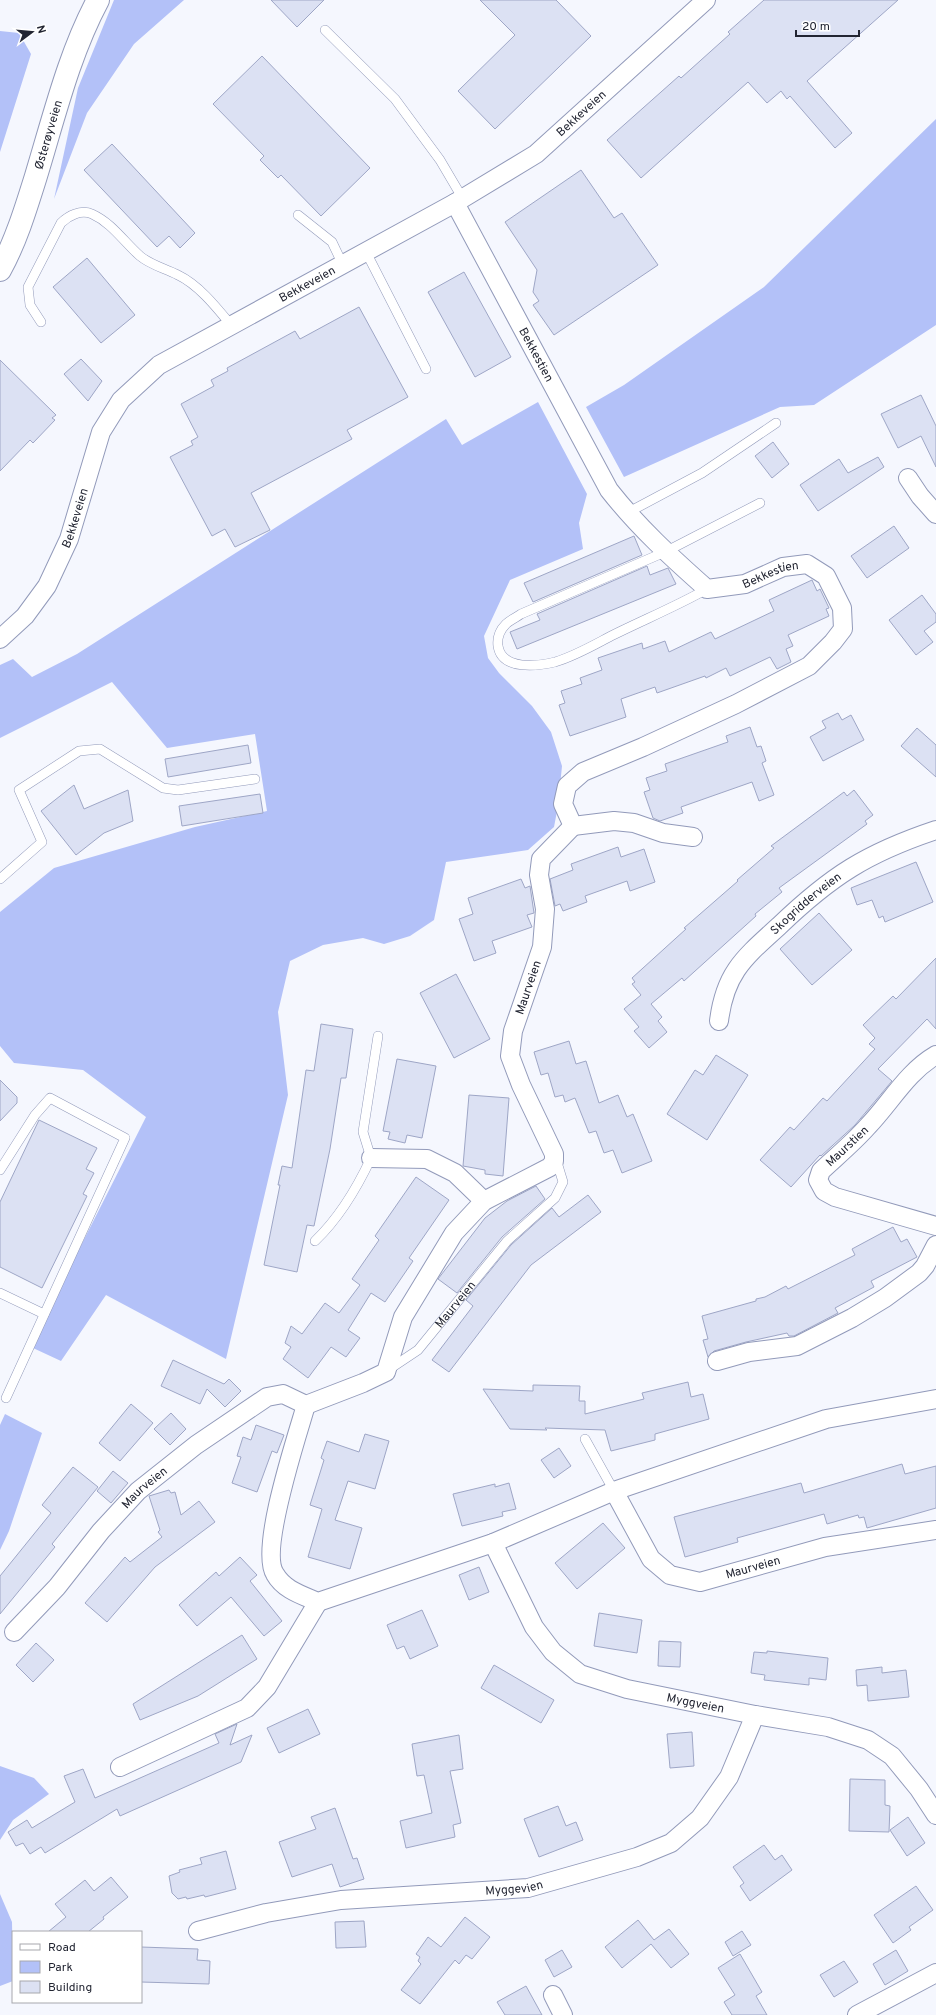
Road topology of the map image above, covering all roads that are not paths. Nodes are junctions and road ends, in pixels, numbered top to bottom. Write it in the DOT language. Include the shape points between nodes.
graph roads {
  1 [pos="98,0"];
  2 [pos="706,0"];
  3 [pos="324,30"];
  4 [pos="459,201"];
  5 [pos="298,215"];
  6 [pos="366,252"];
  7 [pos="343,264"];
  8 [pos="0,270"];
  9 [pos="41,322"];
  10 [pos="232,325"];
  11 [pos="426,369"];
  12 [pos="776,423"];
  13 [pos="908,478"];
  14 [pos="760,503"];
  15 [pos="627,513"];
  16 [pos="936,514"];
  17 [pos="665,552"];
  18 [pos="707,589"];
  19 [pos="0,639"];
  20 [pos="256,779"];
  21 [pos="573,826"];
  22 [pos="936,830"];
  23 [pos="693,837"];
  24 [pos="0,879"];
  25 [pos="720,1021"];
  26 [pos="378,1036"];
  27 [pos="936,1054"];
  28 [pos="554,1154"];
  29 [pos="371,1158"];
  30 [pos="0,1170"];
  31 [pos="484,1201"];
  32 [pos="936,1226"];
  33 [pos="315,1241"];
  34 [pos="936,1245"];
  35 [pos="0,1293"];
  36 [pos="44,1314"];
  37 [pos="717,1361"];
  38 [pos="386,1372"];
  39 [pos="6,1398"];
  40 [pos="936,1400"];
  41 [pos="306,1405"];
  42 [pos="585,1439"];
  43 [pos="614,1491"];
  44 [pos="936,1530"];
  45 [pos="493,1543"];
  46 [pos="318,1602"];
  47 [pos="14,1632"];
  48 [pos="755,1715"];
  49 [pos="120,1767"];
  50 [pos="936,1815"];
  51 [pos="198,1931"];
  52 [pos="936,1973"];
  53 [pos="554,1995"];
  54 [pos="562,2015"];
  55 [pos="857,2015"];
  1 -- 8 [label="main road, Østerøyveien" via="75,50 17,234"];
  2 -- 4 [label="street, Bekkeveien" via="536,154"];
  3 -- 4 [label="lane" via="395,99 440,160"];
  4 -- 6 [label="street, Bekkeveien"];
  4 -- 15 [label="street, Bekkestien" via="608,490"];
  5 -- 7 [label="lane" via="332,242"];
  6 -- 7 [label="street, Bekkeveien"];
  6 -- 11 [label="lane"];
  7 -- 10 [label="street, Bekkeveien"];
  9 -- 10 [label="lane" via="30,305 28,287 61,223 68,216 90,213 109,225 140,256 156,267 179,275 208,298"];
  10 -- 19 [label="street, Bekkeveien" via="159,365 121,400 101,432 69,539 47,586 25,616"];
  12 -- 15 [label="lane" via="702,473"];
  13 -- 16 [label="street"];
  14 -- 17 [label="lane"];
  15 -- 17 [label="street, Bekkestien"];
  17 -- 18 [label="street, Bekkestien"];
  17 -- 18 [label="lane" via="522,614 506,624 499,634 499,652 513,663 531,666 555,662 579,654"];
  18 -- 21 [label="street, Bekkestien" via="745,584 783,567 807,564 826,576 842,608 843,629 809,666 729,707 583,772 567,786 563,804"];
  20 -- 24 [label="lane" via="178,790 163,788 100,749 79,751 19,790 42,842"];
  21 -- 23 [label="street" via="614,821 634,823 664,833"];
  21 -- 28 [label="street, Maurveien" via="541,859 539,875 545,910 542,947 513,1031 510,1056"];
  22 -- 25 [label="street, Skogridderveien" via="887,848 859,862 807,899 759,944 735,971 722,998"];
  26 -- 29 [label="lane" via="363,1132"];
  27 -- 32 [label="street, Maurstien" via="924,1062 868,1126 821,1171 818,1180 824,1191 835,1197"];
  28 -- 31 [label="street" via="554,1161 550,1167"];
  28 -- 38 [label="lane, Maurveien" via="563,1182 555,1198 507,1241 418,1350"];
  29 -- 31 [label="street" via="428,1159 455,1173"];
  29 -- 33 [label="lane" via="363,1175 329,1227"];
  30 -- 36 [label="lane" via="35,1115 50,1098 125,1138"];
  31 -- 38 [label="street" via="454,1233 403,1317"];
  34 -- 37 [label="street" via="918,1274 852,1318 797,1346 749,1352"];
  35 -- 36 [label="lane"];
  36 -- 39 [label="lane"];
  38 -- 41 [label="street, Maurveien"];
  40 -- 43 [label="street" via="826,1419"];
  41 -- 46 [label="street" via="272,1528 269,1555 274,1574 287,1588"];
  41 -- 47 [label="street, Maurveien" via="283,1394 267,1396 190,1450 138,1491 101,1531 57,1587"];
  42 -- 43 [label="lane"];
  43 -- 44 [label="street, Maurveien" via="652,1559 670,1575 700,1582 825,1547"];
  43 -- 45 [label="street"];
  45 -- 46 [label="street"];
  45 -- 48 [label="street, Myggveien" via="534,1627 553,1652 580,1674 627,1689"];
  46 -- 49 [label="street" via="267,1686 247,1708"];
  48 -- 50 [label="street, Myggveien" via="828,1727 868,1740 892,1756"];
  48 -- 51 [label="street, Myggevien" via="729,1777 700,1818 671,1843 637,1857 528,1888 341,1900 266,1913"];
  52 -- 55 [label="street"];
  53 -- 54 [label="street"];
}
